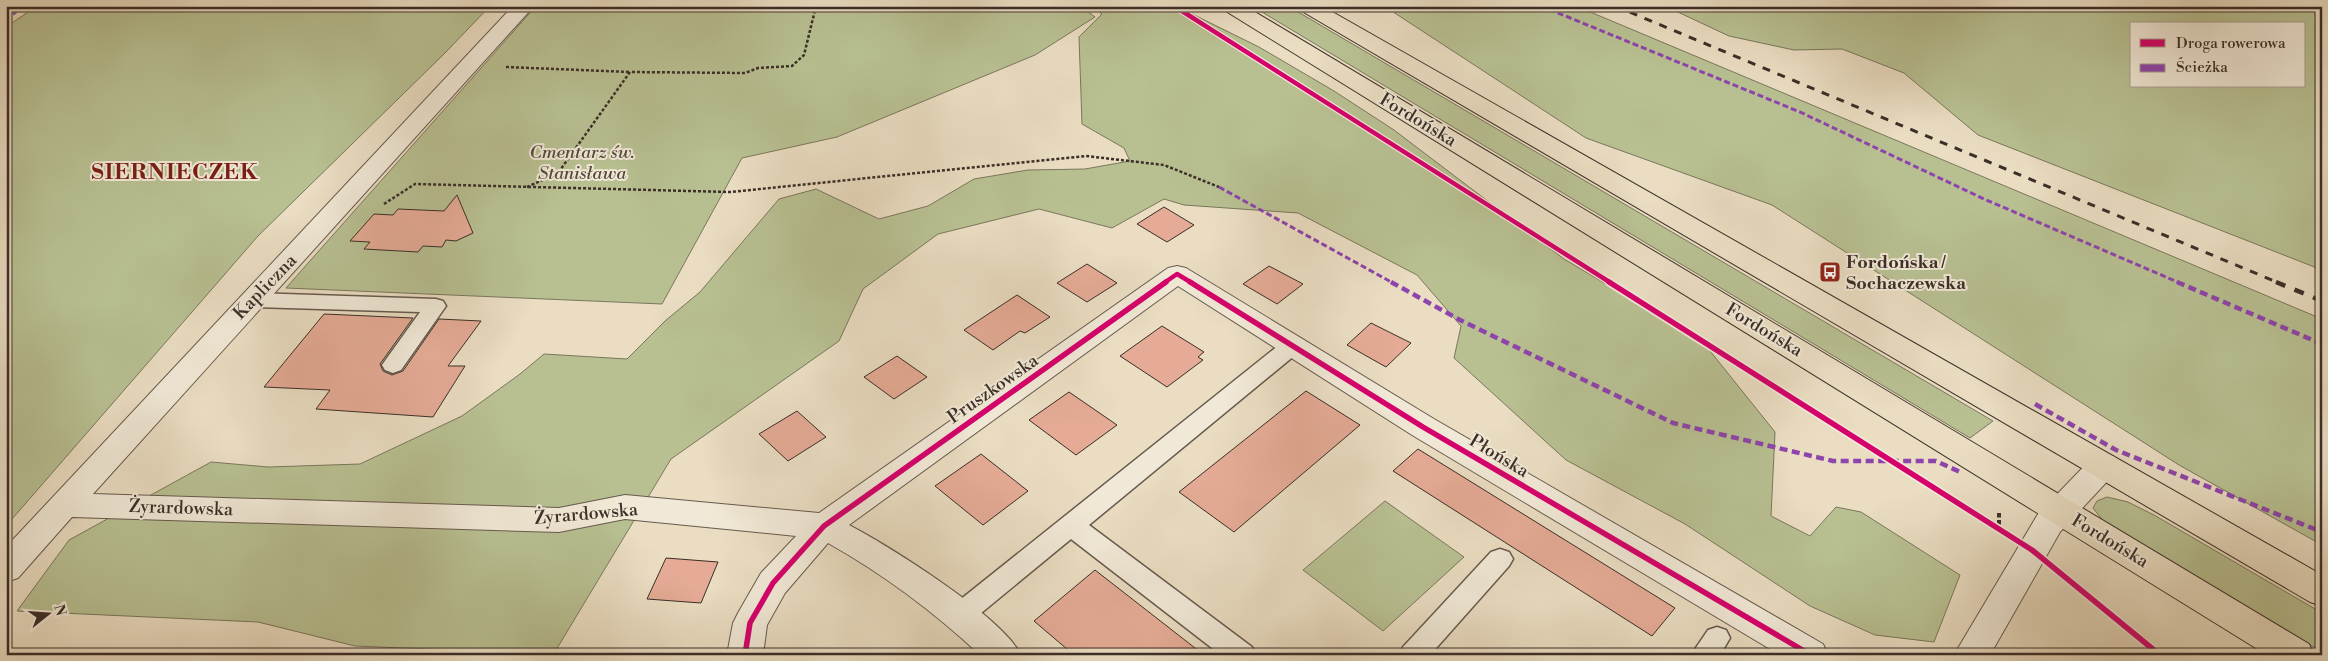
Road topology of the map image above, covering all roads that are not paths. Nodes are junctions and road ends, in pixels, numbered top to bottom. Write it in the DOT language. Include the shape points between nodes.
graph roads {
  1 [pos="524,6"];
  2 [pos="1231,6"];
  3 [pos="1307,6"];
  4 [pos="1177,274"];
  5 [pos="252,300"];
  6 [pos="1292,346"];
  7 [pos="393,365"];
  8 [pos="2104,465"];
  9 [pos="64,505"];
  10 [pos="2060,511"];
  11 [pos="1070,524"];
  12 [pos="824,526"];
  13 [pos="1500,559"];
  14 [pos="6,569"];
  15 [pos="2322,592"];
  16 [pos="960,615"];
  17 [pos="745,655"];
  18 [pos="1004,655"];
  19 [pos="1242,655"];
  20 [pos="1413,655"];
  21 [pos="1810,655"];
  22 [pos="1971,655"];
  23 [pos="2296,655"];
  1 -- 5 [label="street, Kapliczna" via="329,221"];
  2 -- 10 [label="main road, Fordońska"];
  3 -- 8 [label="main road"];
  4 -- 6 [label="street, Płońska"];
  4 -- 12 [label="street, Pruszkowska"];
  5 -- 7 [label="lane" via="436,306"];
  5 -- 9 [label="street, Kapliczna"];
  6 -- 11 [label="lane"];
  6 -- 21 [label="street, Płońska"];
  8 -- 10 [label="street"];
  8 -- 15 [label="main road"];
  9 -- 12 [label="street, Żyrardowska" via="558,520 625,507"];
  9 -- 14 [label="street, Kapliczna"];
  10 -- 22 [label="street" via="2032,550"];
  10 -- 23 [label="main road, Fordońska"];
  11 -- 16 [label="lane"];
  11 -- 19 [label="lane"];
  12 -- 16 [label="street, Żyrardowska" via="868,550"];
  12 -- 17 [label="street, Pruszkowska" via="773,583 750,623"];
  13 -- 20 [label="lane"];
  16 -- 18 [label="street, Żyrardowska"];
}
